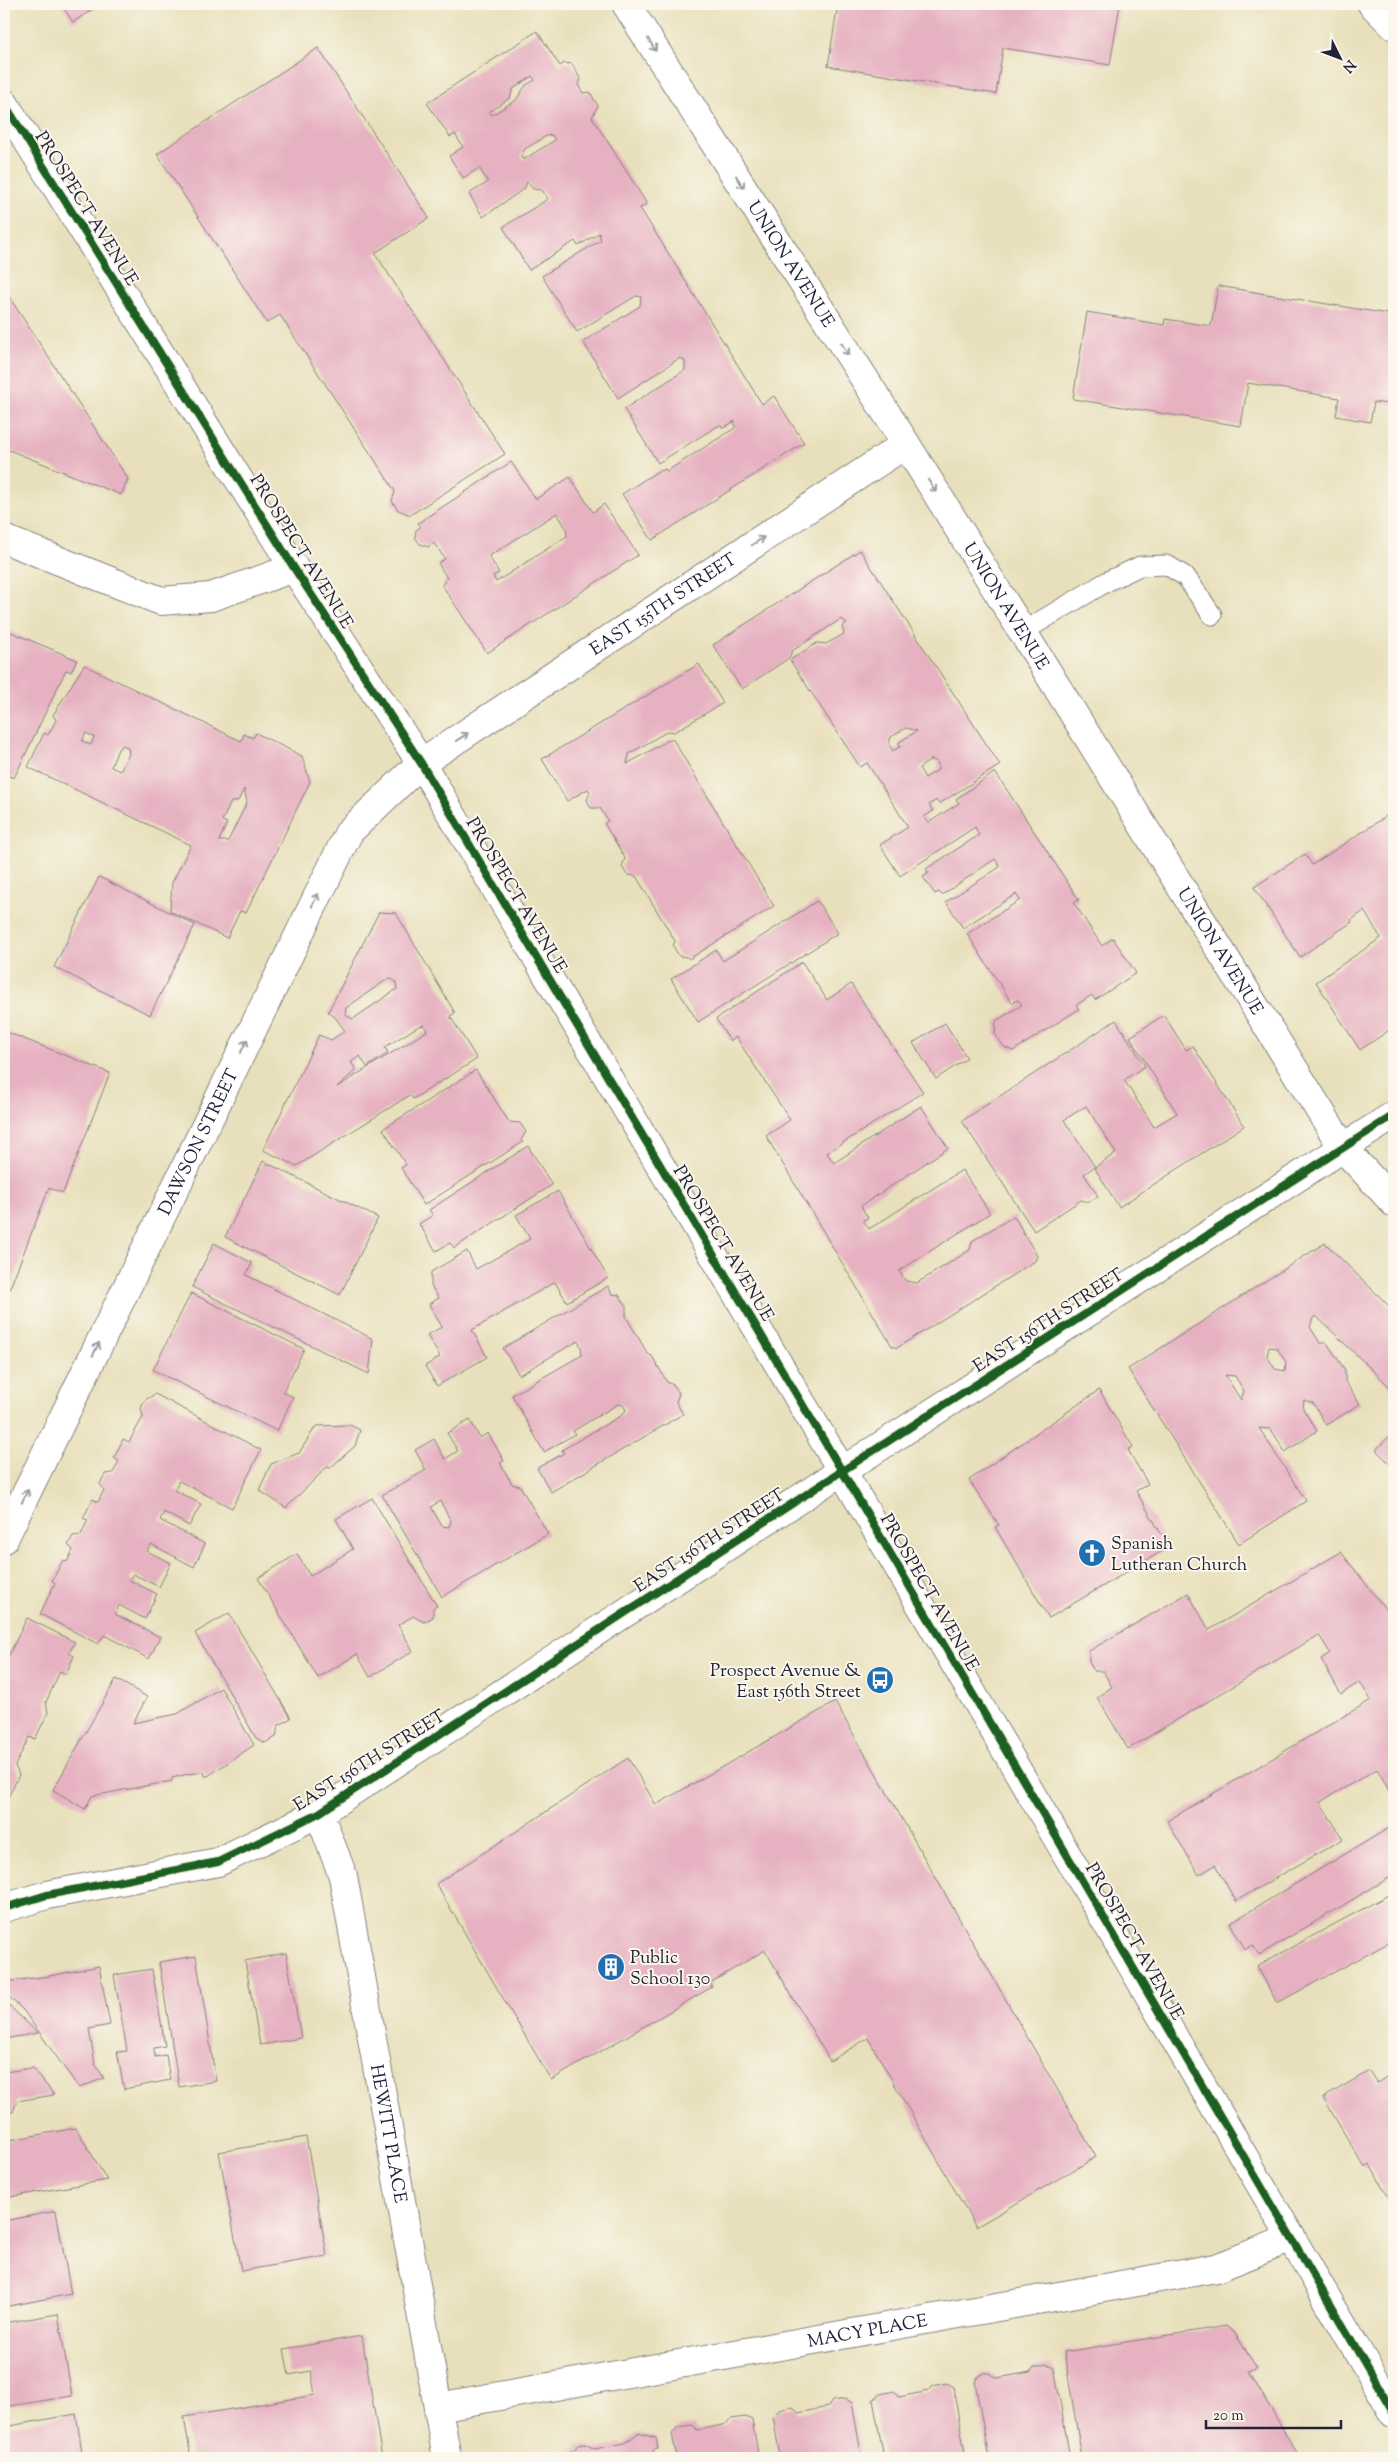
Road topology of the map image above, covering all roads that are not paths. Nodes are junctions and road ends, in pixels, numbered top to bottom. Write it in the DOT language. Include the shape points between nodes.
graph roads {
  1 [pos="626,4"];
  2 [pos="1372,4"];
  3 [pos="1394,26"];
  4 [pos="4,103"];
  5 [pos="906,444"];
  6 [pos="4,539"];
  7 [pos="294,568"];
  8 [pos="1212,615"];
  9 [pos="1022,632"];
  10 [pos="421,764"];
  11 [pos="1394,1115"];
  12 [pos="1343,1148"];
  13 [pos="1394,1203"];
  14 [pos="842,1471"];
  15 [pos="4,1539"];
  16 [pos="319,1813"];
  17 [pos="4,1886"];
  18 [pos="47,1895"];
  19 [pos="4,1908"];
  20 [pos="1292,2238"];
  21 [pos="438,2407"];
  22 [pos="1394,2413"];
  23 [pos="447,2458"];
  1 -- 5 [label="street, UNION AVENUE, one-way"];
  2 -- 3 [label="street"];
  4 -- 7 [label="street, PROSPECT AVENUE"];
  5 -- 9 [label="street, UNION AVENUE, one-way"];
  10 -- 5 [label="street, EAST 155TH STREET, one-way"];
  6 -- 7 [label="street" via="161,601 211,597"];
  7 -- 10 [label="street, PROSPECT AVENUE"];
  8 -- 9 [label="lane" via="1186,577 1167,566 1140,566 1108,581"];
  9 -- 12 [label="street, UNION AVENUE"];
  10 -- 14 [label="street, PROSPECT AVENUE"];
  15 -- 10 [label="street, DAWSON STREET, one-way" via="349,832"];
  11 -- 12 [label="street, EAST 156TH STREET"];
  12 -- 13 [label="street, UNION AVENUE"];
  12 -- 14 [label="street, EAST 156TH STREET"];
  14 -- 16 [label="street, EAST 156TH STREET"];
  14 -- 20 [label="street, PROSPECT AVENUE"];
  16 -- 18 [label="street, EAST 156TH STREET" via="218,1862"];
  16 -- 21 [label="street, HEWITT PLACE" via="344,1876"];
  17 -- 18 [label="street"];
  18 -- 19 [label="street, EAST 156TH STREET"];
  20 -- 21 [label="street, MACY PLACE" via="1216,2268"];
  20 -- 22 [label="street, PROSPECT AVENUE"];
  21 -- 23 [label="street, HEWITT PLACE"];
}
